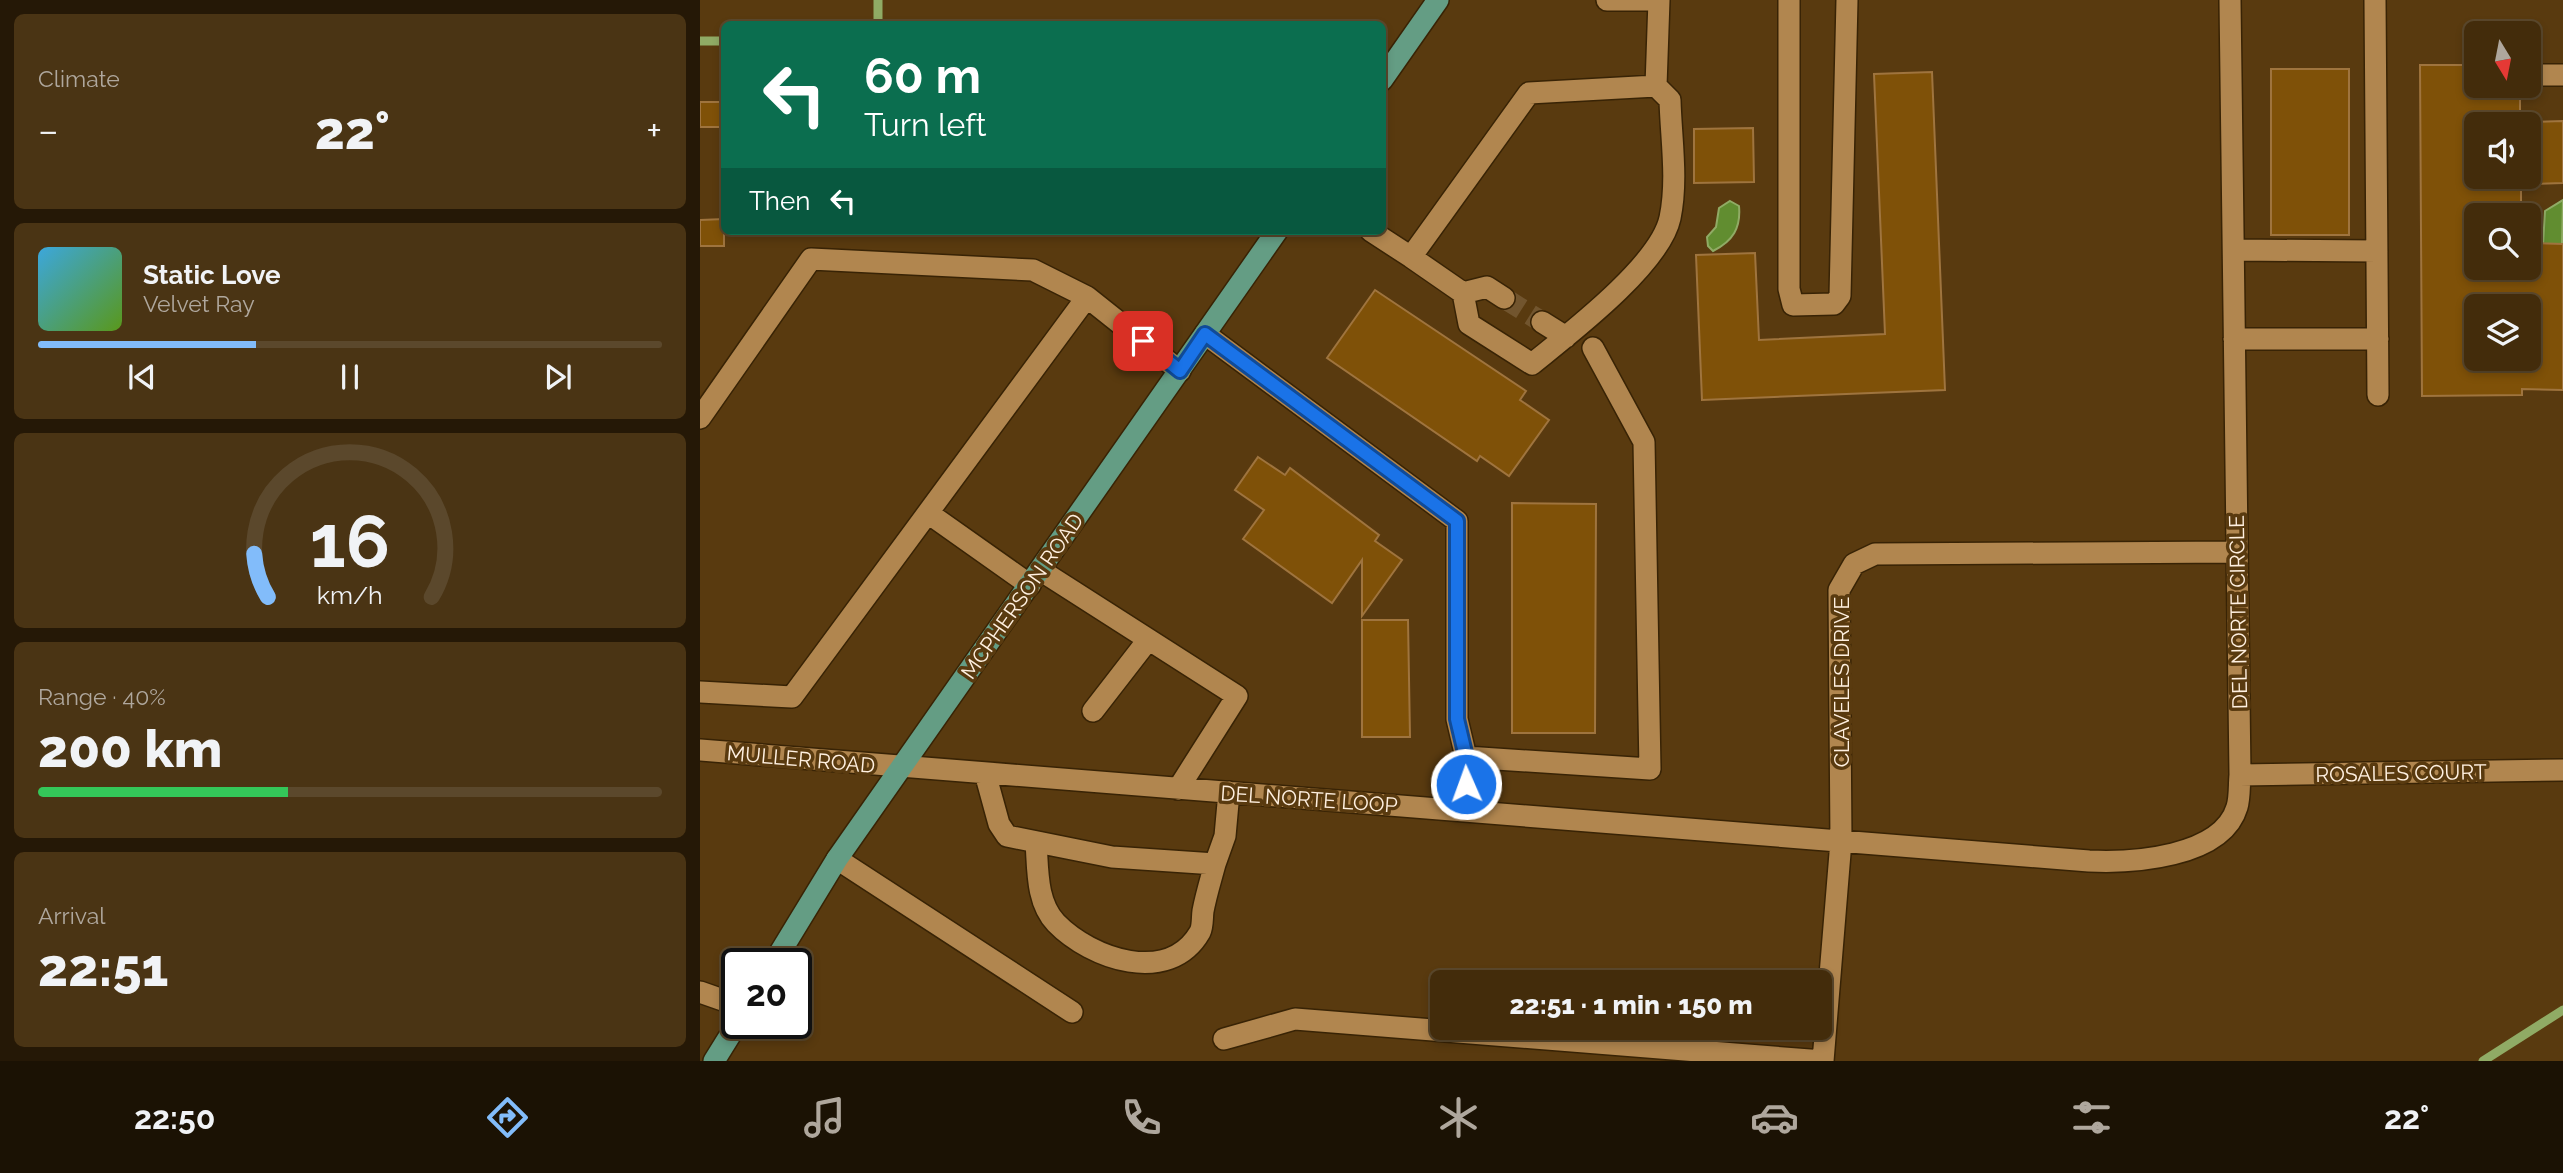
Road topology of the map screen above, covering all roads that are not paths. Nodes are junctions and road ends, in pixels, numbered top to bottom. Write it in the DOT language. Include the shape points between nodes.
graph roads {
  1 [pos="1438,0"];
  2 [pos="1607,0"];
  3 [pos="1652,0"];
  4 [pos="1660,0"];
  5 [pos="1789,0"];
  6 [pos="1847,0"];
  7 [pos="2230,0"];
  8 [pos="2375,0"];
  9 [pos="1386,74"];
  10 [pos="2541,75"];
  11 [pos="2563,75"];
  12 [pos="1656,86"];
  13 [pos="1275,235"];
  14 [pos="1377,235"];
  15 [pos="2234,250"];
  16 [pos="2378,251"];
  17 [pos="1411,257"];
  18 [pos="1463,293"];
  19 [pos="1087,297"];
  20 [pos="1504,298"];
  21 [pos="1542,321"];
  22 [pos="1205,334"];
  23 [pos="1566,337"];
  24 [pos="2378,339"];
  25 [pos="2234,340"];
  26 [pos="1593,348"];
  27 [pos="1180,371"];
  28 [pos="2378,396"];
  29 [pos="700,418"];
  30 [pos="928,513"];
  31 [pos="2237,552"];
  32 [pos="1035,578"];
  33 [pos="1148,639"];
  34 [pos="700,692"];
  35 [pos="1093,711"];
  36 [pos="700,750"];
  37 [pos="1466,757"];
  38 [pos="902,767"];
  39 [pos="2562,771"];
  40 [pos="985,773"];
  41 [pos="2241,775"];
  42 [pos="1178,789"];
  43 [pos="1229,792"];
  44 [pos="1465,811"];
  45 [pos="1841,841"];
  46 [pos="1036,842"];
  47 [pos="837,859"];
  48 [pos="1215,864"];
  49 [pos="783,948"];
  50 [pos="700,992"];
  51 [pos="721,999"];
  52 [pos="1072,1013"];
  53 [pos="728,1039"];
  54 [pos="1224,1039"];
  55 [pos="714,1061"];
  56 [pos="1823,1061"];
  1 -- 9 [label="main road"];
  2 -- 3 [label="street"];
  4 -- 12 [label="street"];
  5 -- 6 [label="street" via="1789,289 1793,305 1834,304 1840,296"];
  7 -- 15 [label="street, DEL NORTE CIRCLE"];
  8 -- 16 [label="street"];
  10 -- 11 [label="street"];
  12 -- 17 [label="street" via="1529,93"];
  12 -- 23 [label="street" via="1670,100 1670,220 1653,250 1610,301"];
  13 -- 22 [label="main road, MCPHERSON ROAD"];
  14 -- 17 [label="street"];
  15 -- 16 [label="street"];
  15 -- 25 [label="street, DEL NORTE CIRCLE"];
  16 -- 24 [label="street"];
  17 -- 18 [label="street"];
  18 -- 20 [label="street" via="1487,287"];
  18 -- 23 [label="street" via="1469,324 1532,364"];
  19 -- 27 [label="street"];
  19 -- 29 [label="street" via="1033,270 811,259"];
  19 -- 30 [label="street"];
  21 -- 23 [label="street"];
  22 -- 27 [label="main road, MCPHERSON ROAD"];
  22 -- 37 [label="street" via="1457,521 1457,719"];
  24 -- 25 [label="street"];
  24 -- 28 [label="street"];
  25 -- 31 [label="street, DEL NORTE CIRCLE"];
  26 -- 37 [label="street" via="1644,442 1650,769"];
  27 -- 32 [label="main road, MCPHERSON ROAD"];
  30 -- 32 [label="street"];
  30 -- 34 [label="street" via="792,697"];
  31 -- 41 [label="street, DEL NORTE CIRCLE"];
  31 -- 45 [label="street, CLAVELES DRIVE" via="1875,554 1853,564 1839,590"];
  32 -- 33 [label="street"];
  32 -- 38 [label="main road, MCPHERSON ROAD"];
  33 -- 35 [label="street"];
  33 -- 42 [label="street" via="1237,696"];
  36 -- 38 [label="street, MULLER ROAD"];
  37 -- 44 [label="street"];
  38 -- 40 [label="street, DEL NORTE LOOP"];
  38 -- 47 [label="main road, MCPHERSON ROAD"];
  39 -- 41 [label="street, ROSALES COURT"];
  40 -- 42 [label="street, DEL NORTE LOOP"];
  40 -- 46 [label="street" via="999,824 1007,836"];
  41 -- 45 [label="street, DEL NORTE CIRCLE" via="2237,808 2223,829 2167,856 2129,863"];
  42 -- 43 [label="street, DEL NORTE LOOP"];
  43 -- 44 [label="street, DEL NORTE LOOP"];
  43 -- 48 [label="street"];
  44 -- 45 [label="street, DEL NORTE LOOP"];
  45 -- 56 [label="street, CLAVELES DRIVE"];
  46 -- 48 [label="street" via="1112,857"];
  46 -- 48 [label="street" via="1040,896 1055,923 1092,949 1127,963 1157,962 1185,951 1201,929"];
  47 -- 49 [label="main road, MCPHERSON ROAD"];
  47 -- 52 [label="street"];
  50 -- 51 [label="street"];
  53 -- 55 [label="main road"];
  54 -- 56 [label="street" via="1295,1018"];
}
